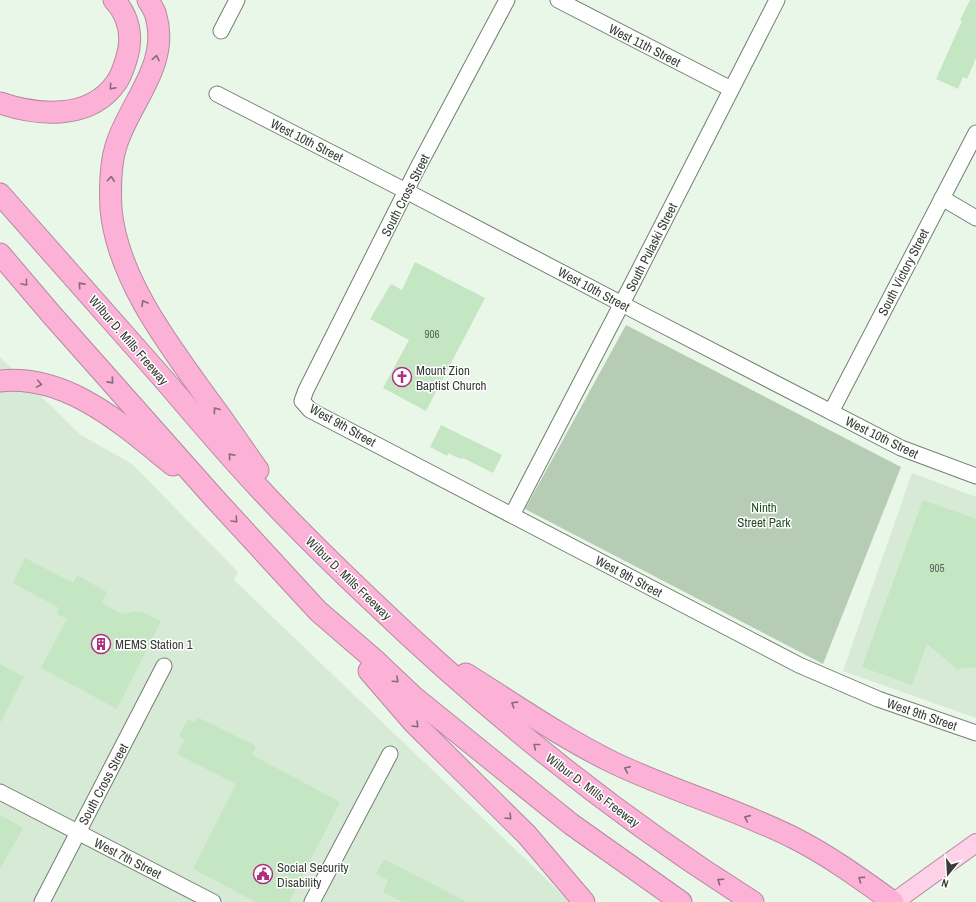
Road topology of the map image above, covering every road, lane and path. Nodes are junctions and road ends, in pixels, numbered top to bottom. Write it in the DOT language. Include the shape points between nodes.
graph roads {
  1 [pos="114,0"];
  2 [pos="148,0"];
  3 [pos="237,0"];
  4 [pos="508,0"];
  5 [pos="558,0"];
  6 [pos="777,0"];
  7 [pos="221,31"];
  8 [pos="731,89"];
  9 [pos="217,94"];
  10 [pos="0,103"];
  11 [pos="976,133"];
  12 [pos="406,191"];
  13 [pos="0,194"];
  14 [pos="942,198"];
  15 [pos="976,218"];
  16 [pos="0,254"];
  17 [pos="621,304"];
  18 [pos="0,381"];
  19 [pos="305,391"];
  20 [pos="831,412"];
  21 [pos="976,476"];
  22 [pos="215,499"];
  23 [pos="512,515"];
  24 [pos="303,534"];
  25 [pos="318,611"];
  26 [pos="416,643"];
  27 [pos="164,666"];
  28 [pos="976,733"];
  29 [pos="390,754"];
  30 [pos="0,792"];
  31 [pos="78,832"];
  32 [pos="976,843"];
  33 [pos="42,902"];
  34 [pos="213,902"];
  35 [pos="312,902"];
  36 [pos="584,902"];
  37 [pos="681,902"];
  38 [pos="753,902"];
  39 [pos="894,902"];
  1 -- 10 [label="highway, one-way" via="124,14 130,42 121,74 108,92 80,108 60,112 40,112"];
  24 -- 2 [label="highway, one-way" via="182,364 143,302 124,259 116,233 111,210 112,160 122,130 155,64 158,45 156,15"];
  3 -- 7 [label="street"];
  4 -- 12 [label="street, South Cross Street"];
  5 -- 8 [label="street, West 11th Street"];
  6 -- 8 [label="street, South Pulaski Street"];
  8 -- 17 [label="street, South Pulaski Street"];
  9 -- 12 [label="street, West 10th Street"];
  11 -- 14 [label="street, South Victory Street"];
  12 -- 17 [label="street, West 10th Street"];
  12 -- 19 [label="street, South Cross Street"];
  24 -- 13 [label="highway, Wilbur D. Mills Freeway, one-way" via="258,487"];
  14 -- 15 [label="street"];
  14 -- 20 [label="street, South Victory Street"];
  16 -- 22 [label="highway, one-way"];
  17 -- 20 [label="street, West 10th Street"];
  17 -- 23 [label="street, South Pulaski Street"];
  18 -- 22 [label="highway, one-way" via="18,380 51,386 89,403 106,413"];
  19 -- 23 [label="street, West 9th Street" via="302,401 310,410"];
  20 -- 21 [label="street, West 10th Street" via="901,448"];
  22 -- 25 [label="highway, one-way"];
  23 -- 28 [label="street, West 9th Street" via="799,665 878,699"];
  24 -- 26 [label="highway, Wilbur D. Mills Freeway"];
  25 -- 36 [label="highway, one-way" via="413,722 527,835"];
  25 -- 37 [label="highway, one-way" via="415,698 571,824"];
  38 -- 26 [label="highway, Wilbur D. Mills Freeway, one-way" via="579,781 473,695"];
  39 -- 26 [label="highway, one-way" via="837,862 796,839 733,811 646,778 564,737"];
  27 -- 31 [label="street, South Cross Street"];
  29 -- 35 [label="street"];
  30 -- 31 [label="street, West 7th Street"];
  31 -- 33 [label="street, South Cross Street"];
  31 -- 34 [label="street, West 7th Street"];
  32 -- 39 [label="main road"];
}
